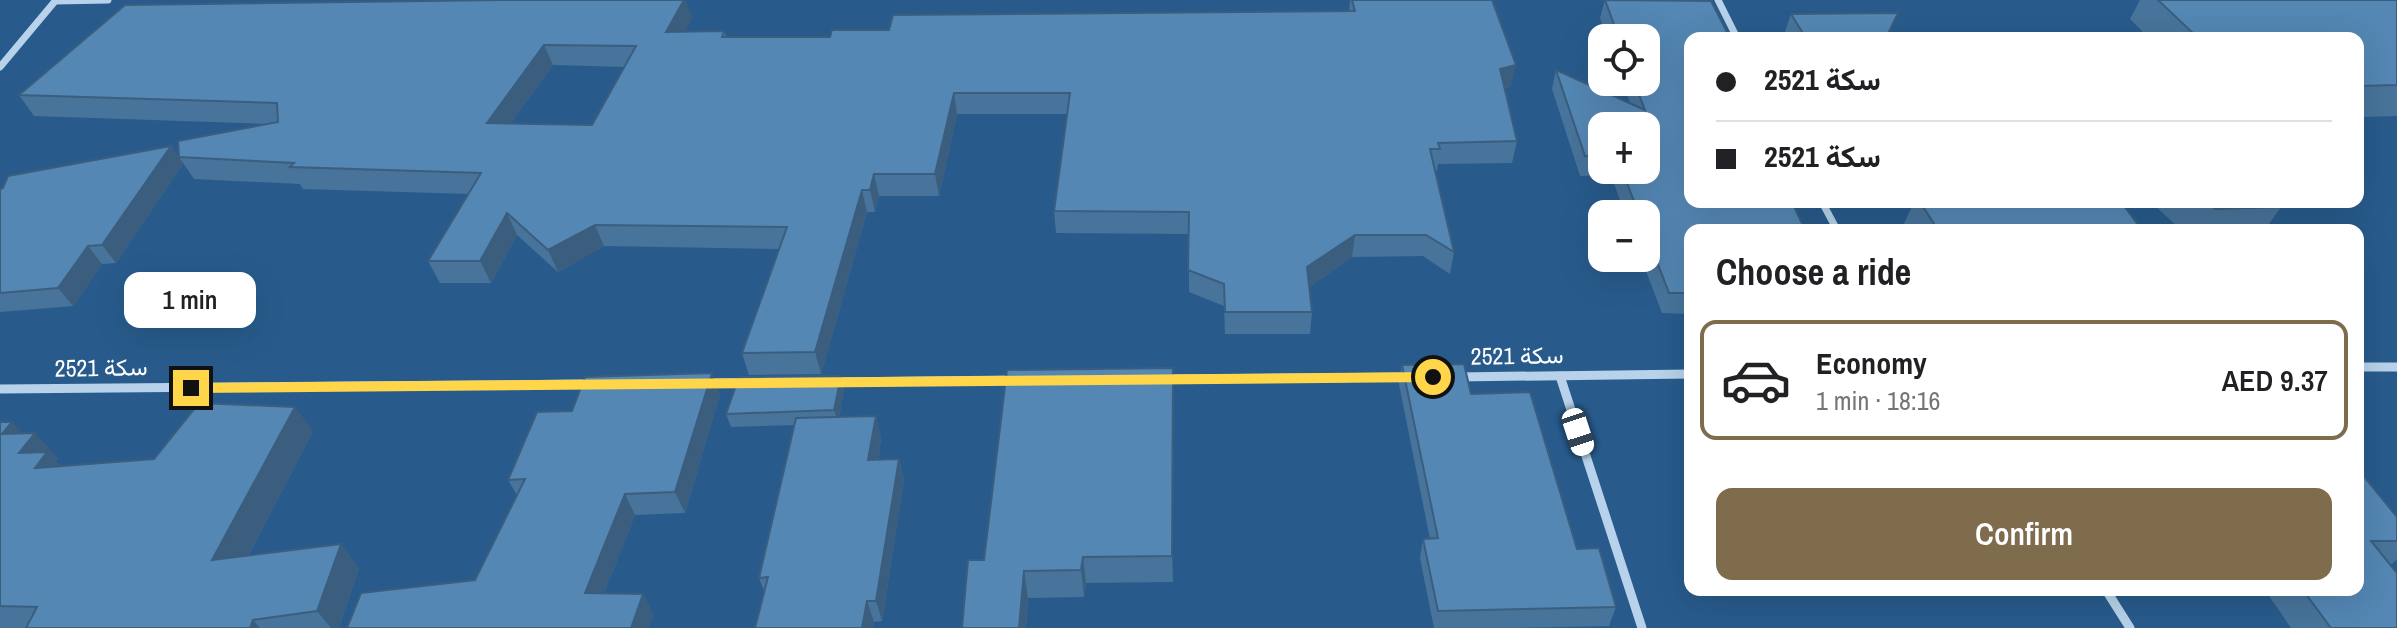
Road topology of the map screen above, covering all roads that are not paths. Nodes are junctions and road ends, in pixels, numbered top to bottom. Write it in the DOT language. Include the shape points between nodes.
graph roads {
  1 [pos="108,0"];
  2 [pos="1718,0"];
  3 [pos="56,1"];
  4 [pos="1734,32"];
  5 [pos="0,67"];
  6 [pos="2364,367"];
  7 [pos="2397,367"];
  8 [pos="1684,374"];
  9 [pos="1560,376"];
  10 [pos="1417,377"];
  11 [pos="1449,377"];
  12 [pos="1146,379"];
  13 [pos="1019,380"];
  14 [pos="828,382"];
  15 [pos="700,383"];
  16 [pos="764,383"];
  17 [pos="605,384"];
  18 [pos="0,389"];
  19 [pos="2110,596"];
  20 [pos="1642,628"];
  21 [pos="2130,628"];
  1 -- 3 [label="street"];
  2 -- 4 [label="street"];
  3 -- 5 [label="street"];
  6 -- 7 [label="street"];
  8 -- 9 [label="street, سكة 2521"];
  9 -- 11 [label="street, سكة 2521"];
  9 -- 20 [label="street"];
  10 -- 12 [label="street"];
  13 -- 14 [label="street"];
  15 -- 16 [label="street"];
  17 -- 18 [label="street, سكة 2521"];
  19 -- 21 [label="street"];
}
